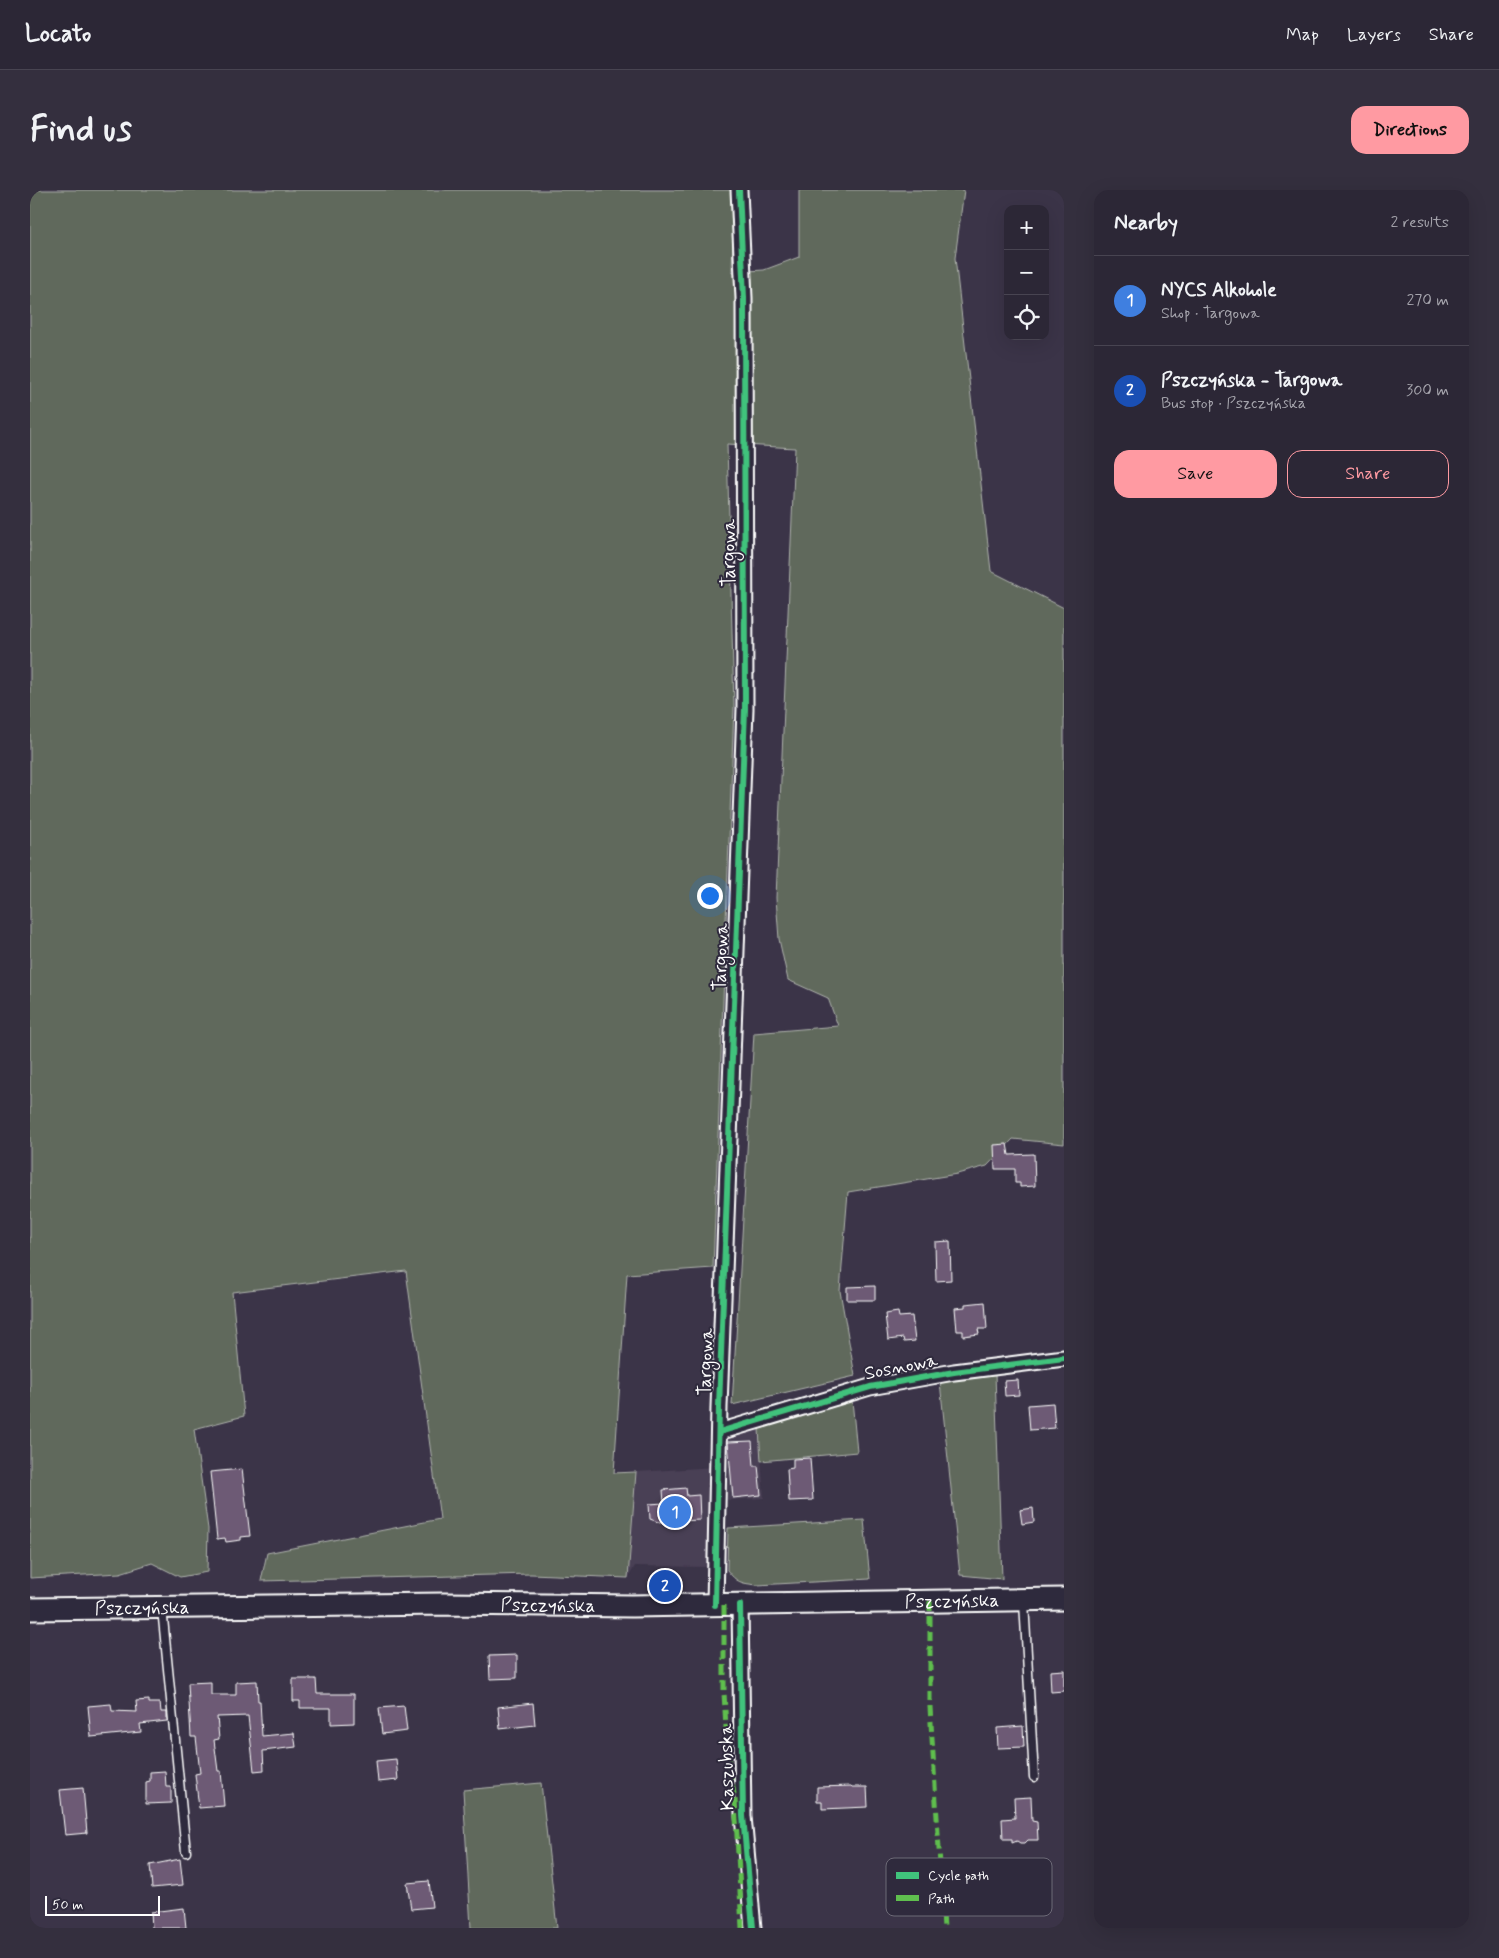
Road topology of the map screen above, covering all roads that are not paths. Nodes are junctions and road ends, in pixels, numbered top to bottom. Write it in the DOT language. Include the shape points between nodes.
graph roads {
  1 [pos="739,190"];
  2 [pos="1064,1358"];
  3 [pos="719,1432"];
  4 [pos="1024,1600"];
  5 [pos="1064,1600"];
  6 [pos="740,1605"];
  7 [pos="715,1606"];
  8 [pos="162,1608"];
  9 [pos="30,1609"];
  10 [pos="1034,1777"];
  11 [pos="186,1852"];
  12 [pos="753,1928"];
  1 -- 3 [label="street, Targowa" via="744,308 745,709"];
  2 -- 3 [label="street, Sosnowa" via="870,1387"];
  3 -- 7 [label="street, Targowa"];
  4 -- 5 [label="main road, Pszczyńska"];
  4 -- 6 [label="main road, Pszczyńska"];
  4 -- 10 [label="lane"];
  6 -- 7 [label="main road, Pszczyńska"];
  6 -- 12 [label="street, Kaszubska" via="743,1816"];
  7 -- 8 [label="main road, Pszczyńska" via="444,1604"];
  8 -- 9 [label="main road, Pszczyńska"];
  8 -- 11 [label="lane"];
}
